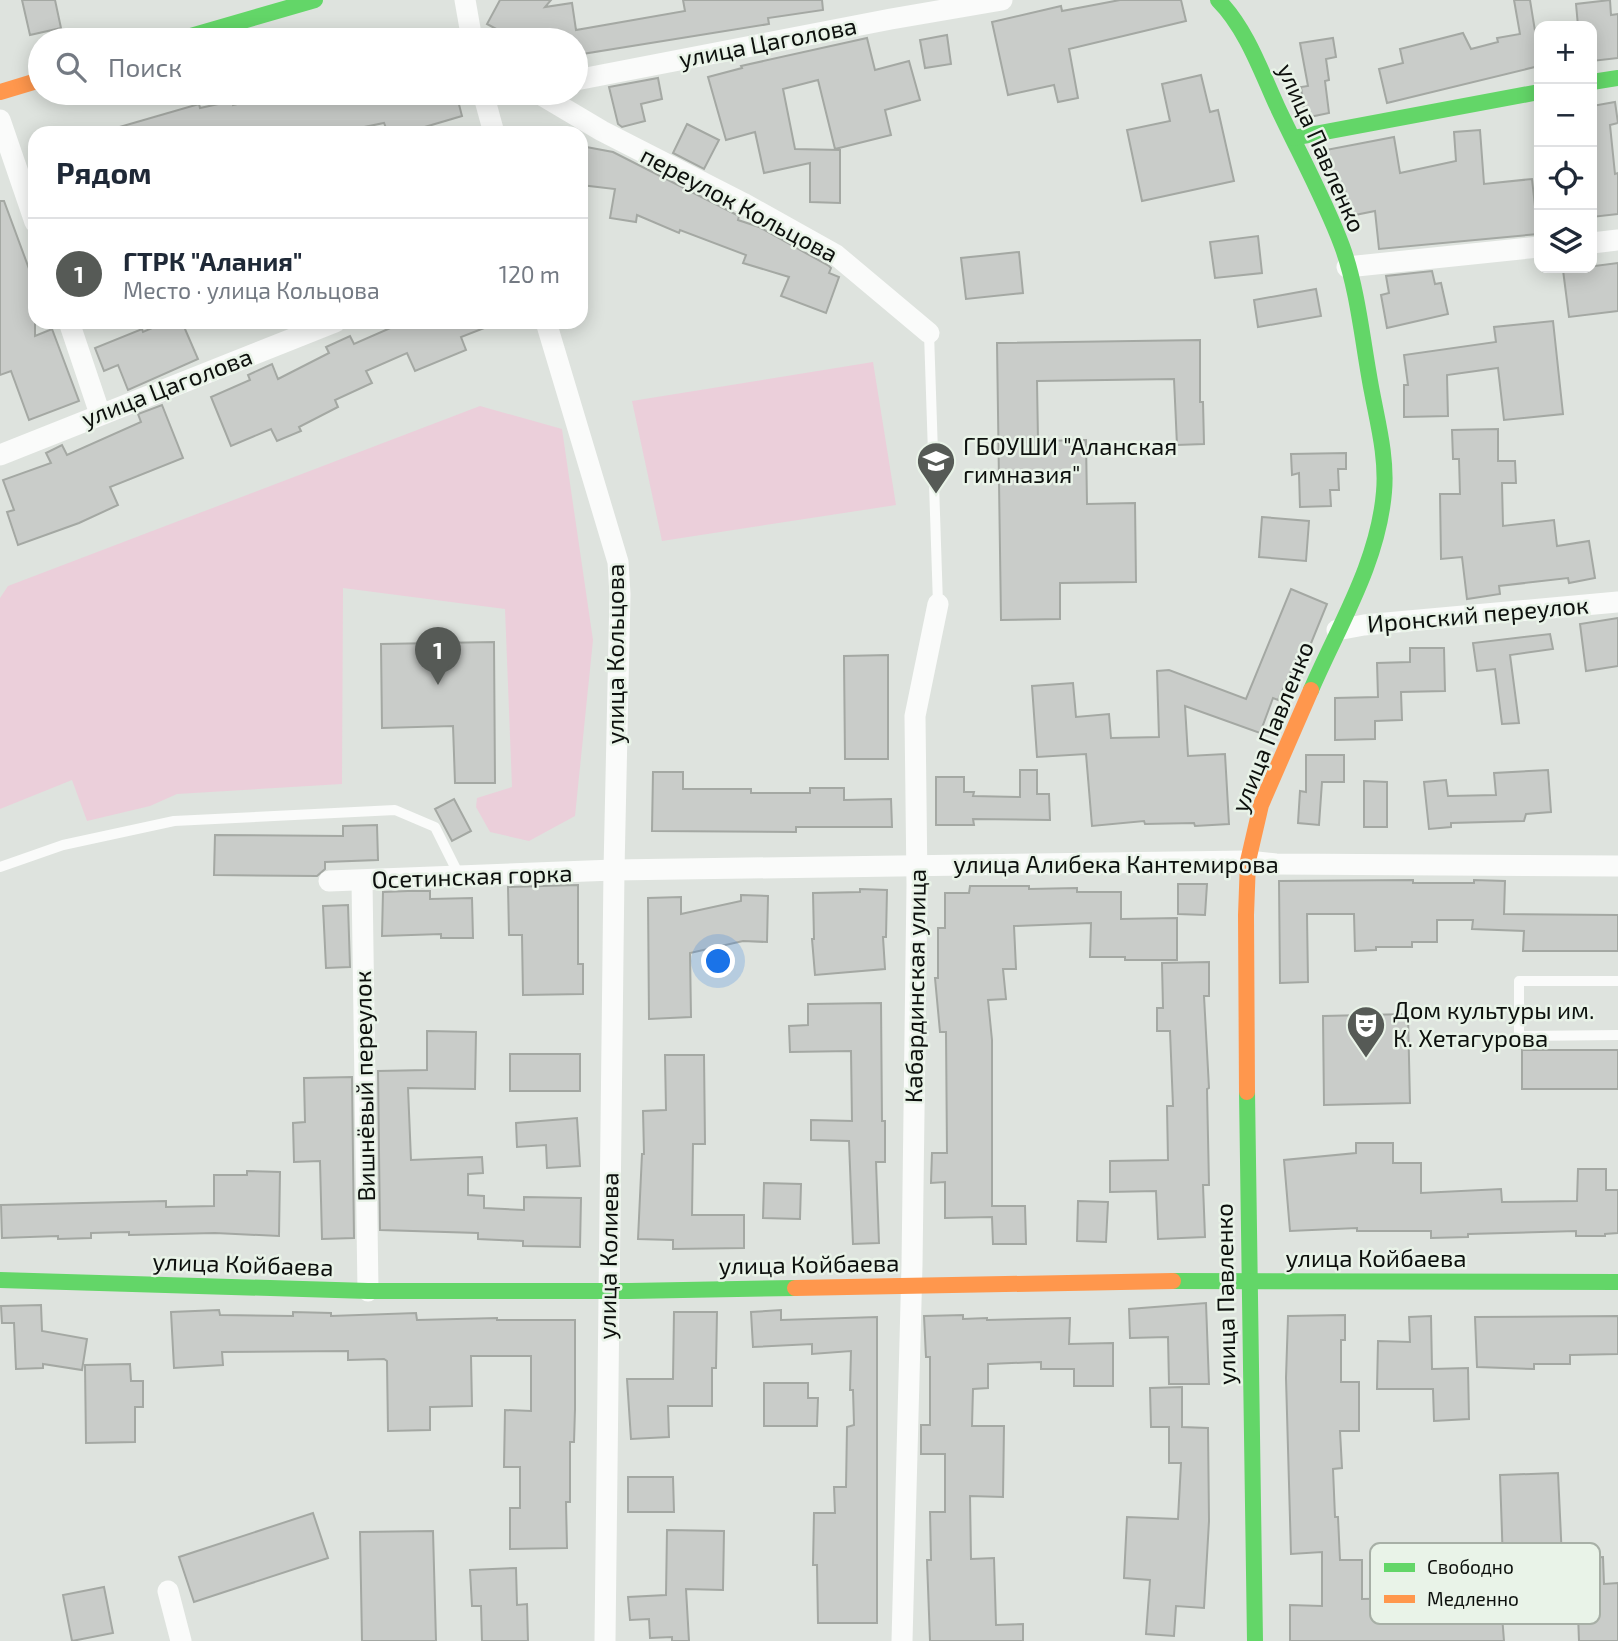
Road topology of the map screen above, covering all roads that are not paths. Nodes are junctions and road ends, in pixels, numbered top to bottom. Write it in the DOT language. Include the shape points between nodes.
graph roads {
  1 [pos="315,0"];
  2 [pos="465,0"];
  3 [pos="1002,0"];
  4 [pos="1217,0"];
  5 [pos="218,28"];
  6 [pos="470,28"];
  7 [pos="588,78"];
  8 [pos="1618,78"];
  9 [pos="1597,81"];
  10 [pos="28,84"];
  11 [pos="0,92"];
  12 [pos="1534,93"];
  13 [pos="486,105"];
  14 [pos="558,105"];
  15 [pos="0,120"];
  16 [pos="492,126"];
  17 [pos="1293,138"];
  18 [pos="28,202"];
  19 [pos="1618,240"];
  20 [pos="1597,242"];
  21 [pos="1534,248"];
  22 [pos="1347,267"];
  23 [pos="71,329"];
  24 [pos="317,329"];
  25 [pos="548,329"];
  26 [pos="929,333"];
  27 [pos="100,414"];
  28 [pos="0,455"];
  29 [pos="1618,602"];
  30 [pos="938,604"];
  31 [pos="1337,630"];
  32 [pos="1248,861"];
  33 [pos="1618,866"];
  34 [pos="0,867"];
  35 [pos="917,867"];
  36 [pos="614,870"];
  37 [pos="460,877"];
  38 [pos="329,881"];
  39 [pos="362,881"];
  40 [pos="1618,981"];
  41 [pos="1618,1035"];
  42 [pos="0,1280"];
  43 [pos="1248,1281"];
  44 [pos="1618,1282"];
  45 [pos="912,1286"];
  46 [pos="368,1291"];
  47 [pos="608,1291"];
  48 [pos="168,1591"];
  49 [pos="181,1641"];
  50 [pos="605,1641"];
  51 [pos="902,1641"];
  52 [pos="1255,1641"];
  1 -- 5 [label="main road"];
  2 -- 6 [label="street"];
  3 -- 7 [label="street, улица Цаголова"];
  4 -- 17 [label="main road, улица Павленко" via="1251,50"];
  8 -- 9 [label="main road"];
  10 -- 11 [label="main road"];
  12 -- 17 [label="main road"];
  13 -- 16 [label="street"];
  14 -- 26 [label="street, переулок Кольцова" via="836,255"];
  15 -- 18 [label="street"];
  17 -- 22 [label="main road, улица Павленко"];
  19 -- 20 [label="street"];
  21 -- 22 [label="street"];
  22 -- 31 [label="main road, улица Павленко" via="1377,412 1384,490 1366,572"];
  23 -- 27 [label="street"];
  24 -- 27 [label="street, улица Цаголова"];
  25 -- 36 [label="street, улица Кольцова" via="618,562"];
  26 -- 30 [label="lane, Кабардинская улица"];
  27 -- 28 [label="street, улица Цаголова"];
  29 -- 31 [label="street, Иронский переулок"];
  30 -- 35 [label="street, Кабардинская улица" via="915,716"];
  31 -- 32 [label="main road, улица Павленко" via="1261,805"];
  32 -- 33 [label="street, улица Алибека Кантемирова"];
  32 -- 35 [label="street, улица Алибека Кантемирова"];
  32 -- 43 [label="main road, улица Павленко"];
  34 -- 37 [label="lane" via="63,845 174,821 396,810 435,827"];
  35 -- 36 [label="street, улица Алибека Кантемирова"];
  35 -- 45 [label="street, Кабардинская улица"];
  36 -- 37 [label="street, Осетинская горка"];
  36 -- 47 [label="street, улица Колиева"];
  37 -- 39 [label="street, Осетинская горка"];
  38 -- 39 [label="street, Осетинская горка"];
  39 -- 46 [label="street, Вишнёвый переулок"];
  40 -- 41 [label="lane" via="1519,981 1519,1035"];
  42 -- 46 [label="main road, улица Койбаева"];
  43 -- 44 [label="main road, улица Койбаева"];
  43 -- 45 [label="main road, улица Койбаева"];
  43 -- 52 [label="main road, улица Павленко"];
  45 -- 47 [label="main road, улица Койбаева"];
  45 -- 51 [label="street, Кабардинская улица"];
  46 -- 47 [label="main road, улица Койбаева"];
  47 -- 50 [label="street, улица Колиева"];
  48 -- 49 [label="street"];
}
